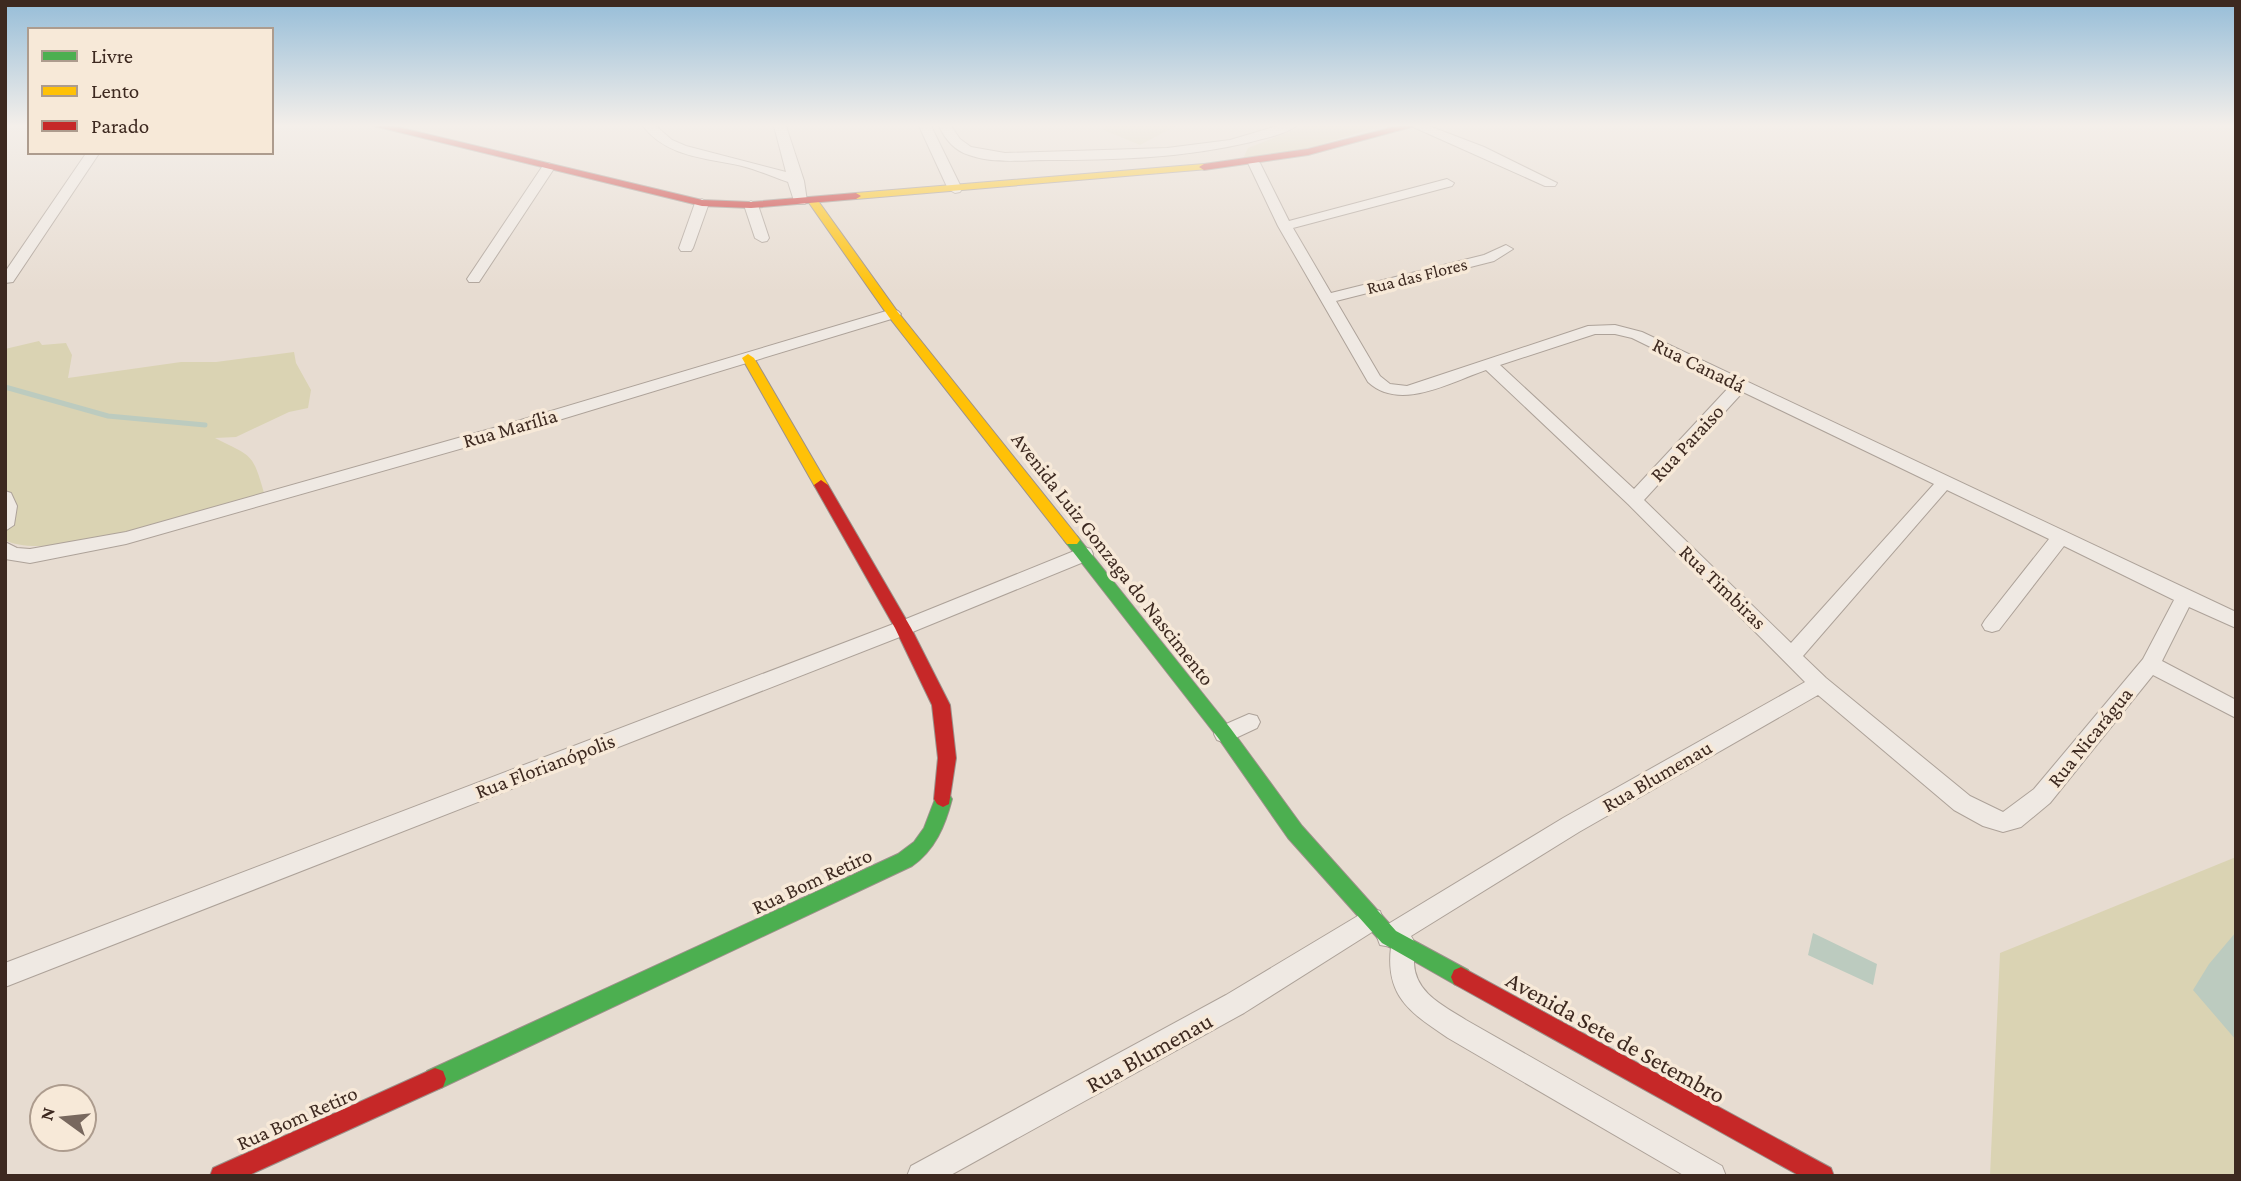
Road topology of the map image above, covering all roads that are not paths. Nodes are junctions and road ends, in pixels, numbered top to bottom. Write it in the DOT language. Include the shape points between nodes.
graph roads {
  1 [pos="74,181"];
  2 [pos="540,181"];
  3 [pos="609,181"];
  4 [pos="797,181"];
  5 [pos="952,181"];
  6 [pos="1046,181"];
  7 [pos="1263,181"];
  8 [pos="1546,181"];
  9 [pos="1447,183"];
  10 [pos="1550,183"];
  11 [pos="956,189"];
  12 [pos="806,201"];
  13 [pos="702,203"];
  14 [pos="751,205"];
  15 [pos="1285,226"];
  16 [pos="762,238"];
  17 [pos="686,248"];
  18 [pos="1506,249"];
  19 [pos="8,279"];
  20 [pos="474,279"];
  21 [pos="1326,299"];
  22 [pos="893,314"];
  23 [pos="748,358"];
  24 [pos="1489,364"];
  25 [pos="1740,386"];
  26 [pos="1945,482"];
  27 [pos="1634,500"];
  28 [pos="7,501"];
  29 [pos="5,525"];
  30 [pos="2062,537"];
  31 [pos="5,548"];
  32 [pos="1084,554"];
  33 [pos="2185,597"];
  34 [pos="2236,621"];
  35 [pos="1992,625"];
  36 [pos="903,628"];
  37 [pos="1792,654"];
  38 [pos="2150,664"];
  39 [pos="1819,684"];
  40 [pos="2236,710"];
  41 [pos="1250,722"];
  42 [pos="1225,734"];
  43 [pos="1962,803"];
  44 [pos="1388,934"];
  45 [pos="5,975"];
  46 [pos="221,1176"];
  47 [pos="921,1176"];
  48 [pos="1712,1176"];
  49 [pos="1823,1176"];
  1 -- 19 [label="street"];
  2 -- 20 [label="street"];
  3 -- 13 [label="main road"];
  4 -- 12 [label="street"];
  5 -- 11 [label="street"];
  6 -- 11 [label="main road"];
  7 -- 15 [label="street, Rua Canadá"];
  8 -- 10 [label="street"];
  9 -- 15 [label="street"];
  11 -- 12 [label="main road"];
  12 -- 14 [label="main road"];
  12 -- 22 [label="main road, Avenida Luiz Gonzaga do Nascimento"];
  13 -- 14 [label="main road"];
  13 -- 17 [label="street"];
  14 -- 16 [label="street"];
  15 -- 21 [label="street, Rua Canadá"];
  18 -- 21 [label="street, Rua das Flores" via="1489,258"];
  21 -- 24 [label="street, Rua Canadá" via="1374,379 1385,389 1408,391"];
  22 -- 23 [label="street, Rua Marília"];
  22 -- 32 [label="main road, Avenida Luiz Gonzaga do Nascimento"];
  23 -- 31 [label="street, Rua Marília" via="126,538 30,555 12,554"];
  23 -- 36 [label="main road, Rua Bom Retiro"];
  24 -- 25 [label="street, Rua Canadá" via="1610,328 1637,335"];
  24 -- 27 [label="street, Rua Timbiras"];
  25 -- 26 [label="street, Rua Canadá"];
  25 -- 27 [label="street, Rua Paraiso"];
  26 -- 30 [label="street, Rua Canadá"];
  26 -- 37 [label="street"];
  27 -- 37 [label="street, Rua Timbiras"];
  28 -- 29 [label="street"];
  30 -- 33 [label="street, Rua Canadá"];
  30 -- 35 [label="street"];
  32 -- 36 [label="street, Rua Florianópolis"];
  32 -- 42 [label="main road, Avenida Luiz Gonzaga do Nascimento"];
  33 -- 34 [label="street, Rua Canadá"];
  33 -- 38 [label="street, Rua Nicarágua"];
  36 -- 45 [label="street, Rua Florianópolis"];
  36 -- 46 [label="main road, Rua Bom Retiro" via="945,717 942,813 922,848 860,882"];
  37 -- 39 [label="street, Rua Timbiras"];
  38 -- 40 [label="street"];
  38 -- 43 [label="street, Rua Nicarágua" via="2014,820 2003,822 1978,814"];
  39 -- 43 [label="street, Rua Timbiras"];
  39 -- 44 [label="street, Rua Blumenau"];
  41 -- 42 [label="street"];
  42 -- 44 [label="main road, Avenida Luiz Gonzaga do Nascimento" via="1295,832"];
  44 -- 47 [label="street, Rua Blumenau" via="1235,1004"];
  44 -- 48 [label="street" via="1402,979 1419,1004"];
  44 -- 49 [label="main road, Avenida Sete de Setembro"];
}
